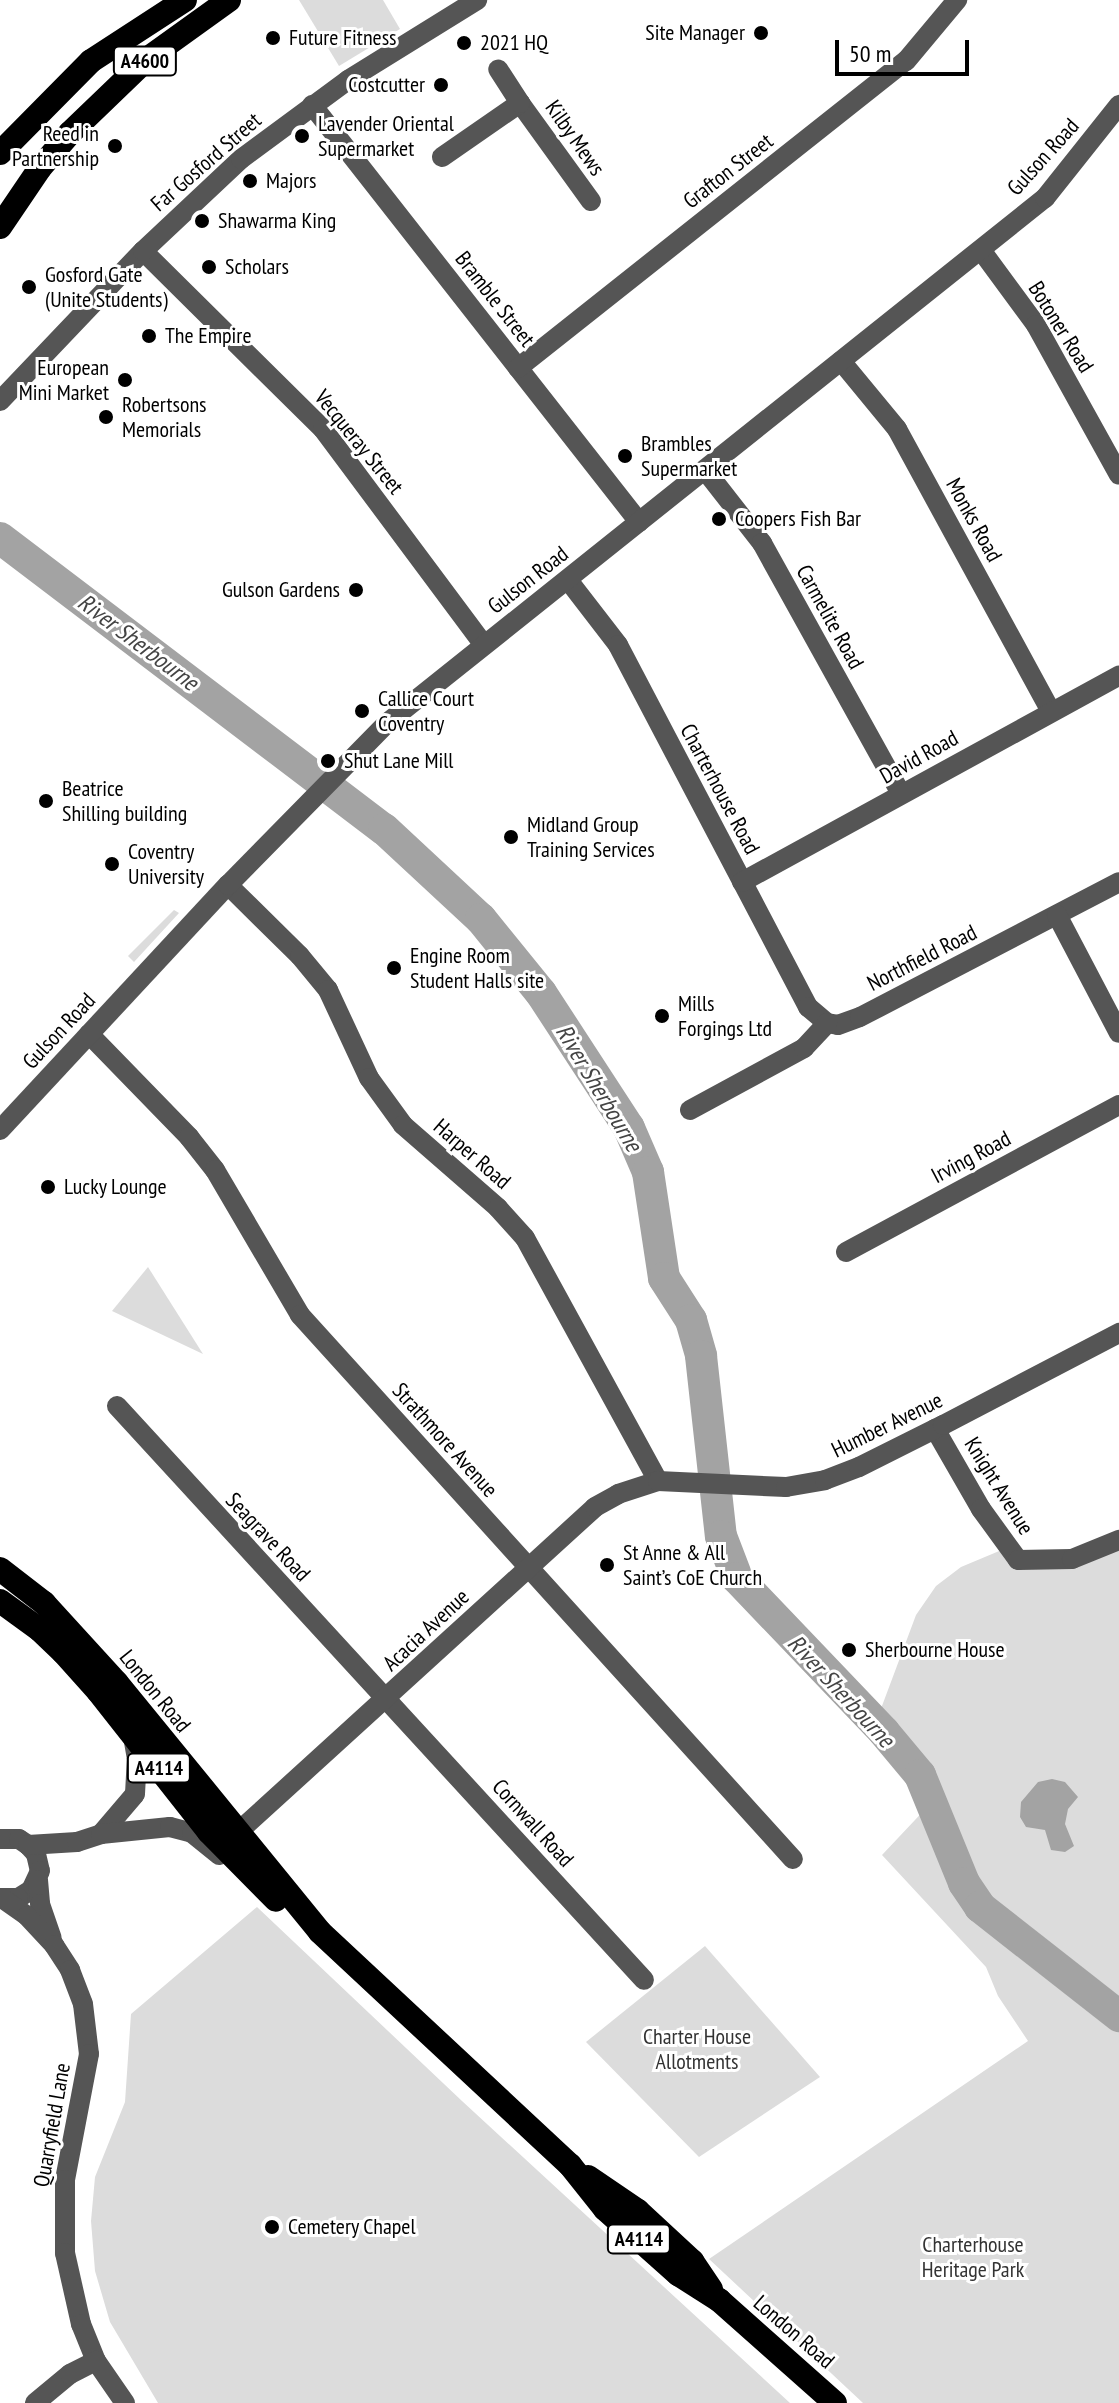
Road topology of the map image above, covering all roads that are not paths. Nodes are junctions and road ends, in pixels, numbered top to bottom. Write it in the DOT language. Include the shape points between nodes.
graph roads {
  1 [pos="185,0"];
  2 [pos="229,0"];
  3 [pos="477,0"];
  4 [pos="957,0"];
  5 [pos="498,69"];
  6 [pos="520,103"];
  7 [pos="312,105"];
  8 [pos="1119,105"];
  9 [pos="0,153"];
  10 [pos="442,157"];
  11 [pos="591,201"];
  12 [pos="0,227"];
  13 [pos="981,250"];
  14 [pos="143,251"];
  15 [pos="841,361"];
  16 [pos="518,368"];
  17 [pos="0,401"];
  18 [pos="705,470"];
  19 [pos="1119,475"];
  20 [pos="639,522"];
  21 [pos="568,580"];
  22 [pos="484,645"];
  23 [pos="1119,676"];
  24 [pos="1051,712"];
  25 [pos="901,794"];
  26 [pos="742,882"];
  27 [pos="1119,882"];
  28 [pos="228,885"];
  29 [pos="1057,915"];
  30 [pos="827,1023"];
  31 [pos="1119,1033"];
  32 [pos="89,1034"];
  33 [pos="1119,1105"];
  34 [pos="690,1110"];
  35 [pos="0,1130"];
  36 [pos="846,1252"];
  37 [pos="1119,1333"];
  38 [pos="117,1406"];
  39 [pos="935,1429"];
  40 [pos="658,1481"];
  41 [pos="1119,1540"];
  42 [pos="528,1568"];
  43 [pos="0,1569"];
  44 [pos="0,1601"];
  45 [pos="387,1699"];
  46 [pos="133,1736"];
  47 [pos="237,1833"];
  48 [pos="101,1834"];
  49 [pos="0,1839"];
  50 [pos="77,1842"];
  51 [pos="28,1845"];
  52 [pos="793,1859"];
  53 [pos="39,1875"];
  54 [pos="269,1895"];
  55 [pos="1,1898"];
  56 [pos="320,1932"];
  57 [pos="54,1945"];
  58 [pos="644,1980"];
  59 [pos="96,2361"];
  60 [pos="35,2403"];
  61 [pos="125,2403"];
  62 [pos="835,2403"];
  1 -- 9 [label="highway, A4600" via="91,61"];
  2 -- 12 [label="highway, A4600" via="147,59 70,133"];
  3 -- 7 [label="street, Far Gosford Street"];
  4 -- 16 [label="street, Grafton Street" via="906,61"];
  5 -- 6 [label="street, Kilby Mews"];
  6 -- 10 [label="street, Kilby Mews"];
  6 -- 11 [label="street, Kilby Mews"];
  7 -- 14 [label="street, Far Gosford Street" via="241,159"];
  7 -- 16 [label="street, Bramble Street"];
  8 -- 13 [label="street, Gulson Road" via="1045,198"];
  13 -- 15 [label="street, Gulson Road"];
  13 -- 19 [label="street, Botoner Road" via="1036,325"];
  14 -- 17 [label="street, Far Gosford Street"];
  14 -- 22 [label="street, Vecqueray Street" via="323,429"];
  15 -- 18 [label="street, Gulson Road"];
  15 -- 24 [label="street, Monks Road" via="897,429"];
  16 -- 20 [label="street, Bramble Street"];
  18 -- 20 [label="street, Gulson Road"];
  18 -- 25 [label="street, Carmelite Road" via="762,543"];
  20 -- 21 [label="street, Gulson Road"];
  21 -- 22 [label="street, Gulson Road"];
  21 -- 26 [label="street, Charterhouse Road" via="618,645"];
  22 -- 28 [label="street, Gulson Road" via="387,723"];
  23 -- 24 [label="street, David Road"];
  24 -- 25 [label="street, David Road"];
  25 -- 26 [label="street, David Road"];
  26 -- 30 [label="street, Charterhouse Road" via="808,1007"];
  27 -- 29 [label="street, Northfield Road"];
  28 -- 32 [label="street, Gulson Road"];
  28 -- 40 [label="street, Harper Road" via="328,990 369,1078 403,1125 525,1238"];
  29 -- 30 [label="street, Northfield Road" via="860,1017"];
  29 -- 31 [label="street"];
  30 -- 34 [label="street" via="804,1048"];
  32 -- 35 [label="street, Gulson Road"];
  32 -- 42 [label="street, Strathmore Avenue" via="215,1170 300,1315"];
  33 -- 36 [label="street, Irving Road"];
  37 -- 39 [label="street, Humber Avenue"];
  38 -- 45 [label="street, Seagrave Road"];
  39 -- 40 [label="street, Humber Avenue" via="825,1480 786,1487"];
  39 -- 41 [label="street, Knight Avenue" via="1018,1560 1072,1559"];
  40 -- 42 [label="street, Acacia Avenue" via="635,1485 595,1507"];
  42 -- 45 [label="street, Acacia Avenue"];
  42 -- 52 [label="street, Strathmore Avenue"];
  43 -- 47 [label="highway, London Road / A4114" via="44,1603 117,1683"];
  44 -- 46 [label="highway, London Road / A4114" via="63,1652"];
  45 -- 47 [label="street, Acacia Avenue"];
  45 -- 58 [label="street, Cornwall Road"];
  46 -- 48 [label="street" via="135,1794"];
  46 -- 54 [label="highway, London Road / A4114" via="209,1832"];
  47 -- 56 [label="highway, London Road / A4114"];
  48 -- 50 [label="street"];
  48 -- 54 [label="street" via="170,1827 192,1833"];
  49 -- 51 [label="street"];
  50 -- 51 [label="street"];
  50 -- 53 [label="street"];
  51 -- 53 [label="street, Quarryfield Lane" via="36,1854"];
  53 -- 55 [label="street" via="31,1890 18,1898"];
  53 -- 57 [label="street, Quarryfield Lane" via="40,1904"];
  54 -- 56 [label="highway, London Road / A4114"];
  55 -- 57 [label="street, Quarryfield Lane"];
  56 -- 62 [label="highway, London Road / A4114" via="570,2165 638,2211 692,2261 719,2300"];
  57 -- 59 [label="street, Quarryfield Lane" via="78,1988 88,2027 88,2068 65,2180 63,2234 72,2292"];
  59 -- 60 [label="street" via="70,2374"];
  59 -- 61 [label="street, Quarryfield Lane"];
}
